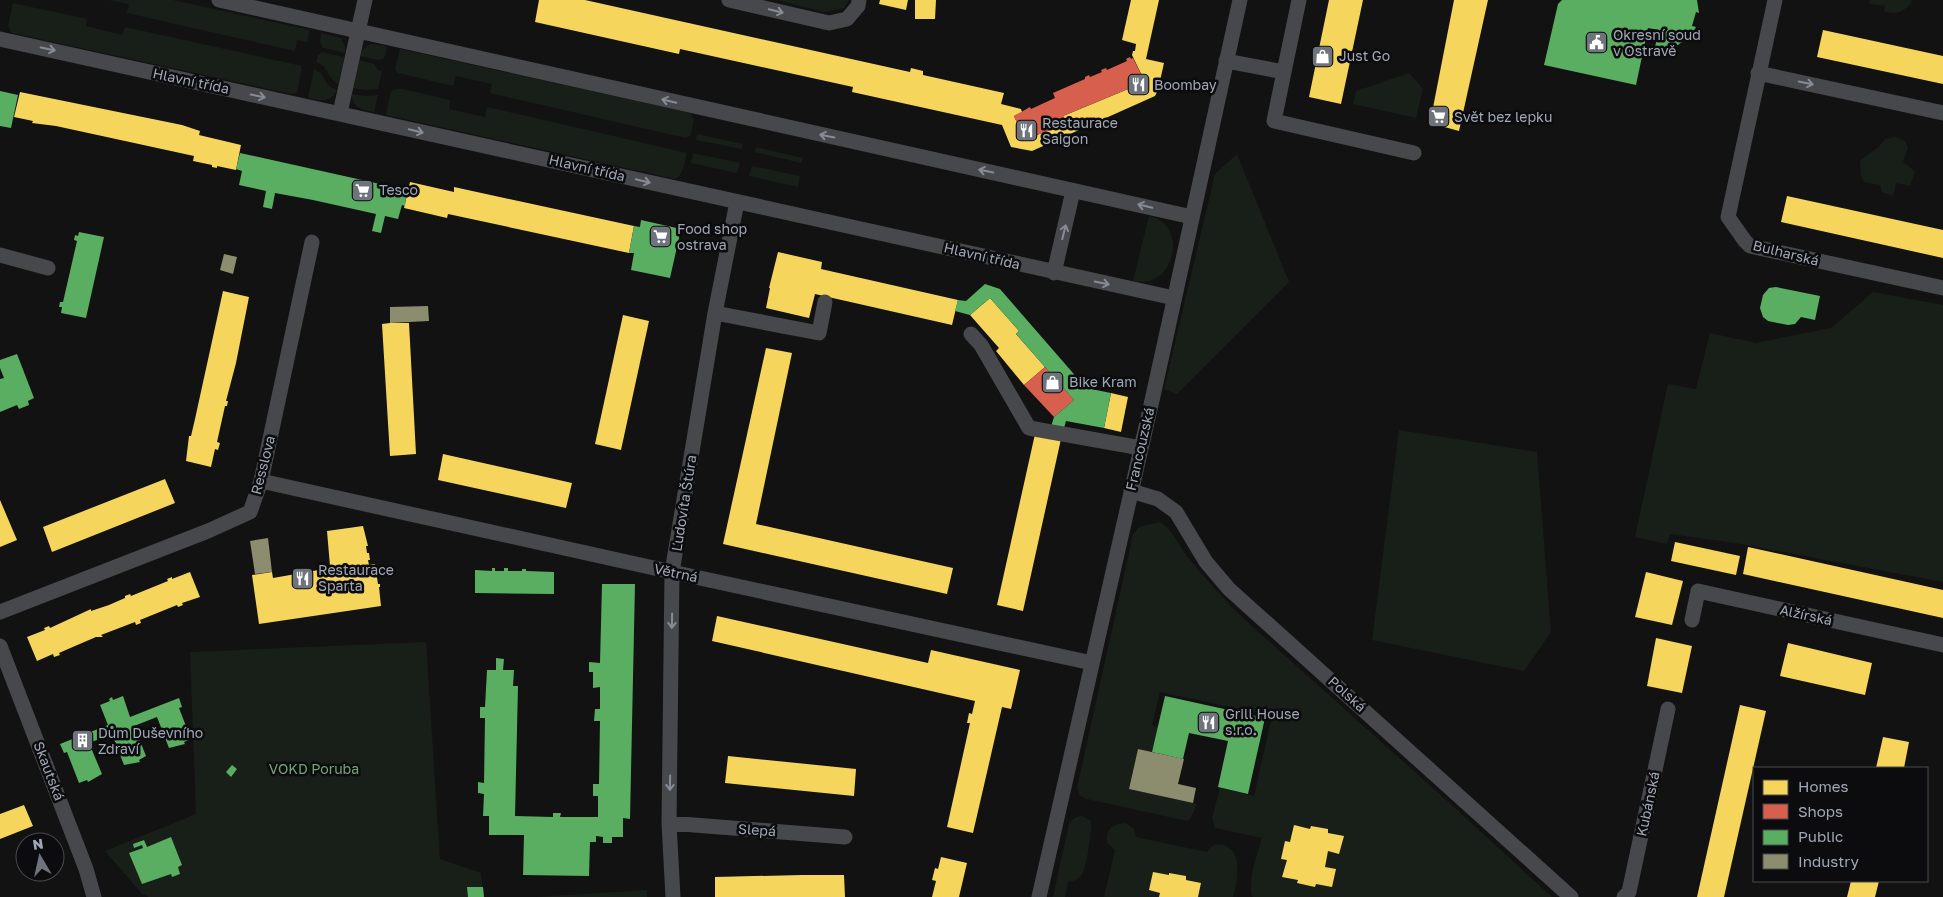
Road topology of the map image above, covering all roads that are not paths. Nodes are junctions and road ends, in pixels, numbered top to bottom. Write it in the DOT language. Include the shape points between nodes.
graph roads {
  1 [pos="220,0"];
  2 [pos="365,0"];
  3 [pos="729,0"];
  4 [pos="859,0"];
  5 [pos="1240,0"];
  6 [pos="1299,0"];
  7 [pos="1774,0"];
  8 [pos="358,31"];
  9 [pos="0,39"];
  10 [pos="1226,61"];
  11 [pos="1284,72"];
  12 [pos="1758,73"];
  13 [pos="1943,113"];
  14 [pos="340,114"];
  15 [pos="1414,153"];
  16 [pos="1074,191"];
  17 [pos="737,202"];
  18 [pos="1192,217"];
  19 [pos="312,242"];
  20 [pos="0,255"];
  21 [pos="48,268"];
  22 [pos="1054,273"];
  23 [pos="1943,288"];
  24 [pos="1174,298"];
  25 [pos="825,302"];
  26 [pos="715,313"];
  27 [pos="971,334"];
  28 [pos="1141,448"];
  29 [pos="261,481"];
  30 [pos="1131,491"];
  31 [pos="672,572"];
  32 [pos="0,612"];
  33 [pos="1692,620"];
  34 [pos="1943,645"];
  35 [pos="0,646"];
  36 [pos="1092,662"];
  37 [pos="1668,709"];
  38 [pos="669,823"];
  39 [pos="845,837"];
  40 [pos="94,897"];
  41 [pos="673,897"];
  42 [pos="1039,897"];
  43 [pos="1571,897"];
  44 [pos="1624,897"];
  1 -- 8 [label="street"];
  2 -- 8 [label="street"];
  3 -- 4 [label="street, one-way" via="829,23 847,19"];
  5 -- 10 [label="street, Francouzská"];
  6 -- 11 [label="street"];
  7 -- 12 [label="street, Bulharská"];
  8 -- 14 [label="street"];
  16 -- 8 [label="street, one-way"];
  9 -- 14 [label="street, Hlavní třída, one-way"];
  10 -- 11 [label="street"];
  10 -- 18 [label="street, Francouzská"];
  11 -- 15 [label="street" via="1274,121"];
  12 -- 13 [label="street, one-way"];
  12 -- 23 [label="street, Bulharská" via="1728,217 1745,241 1750,246"];
  14 -- 17 [label="street, Hlavní třída, one-way"];
  18 -- 16 [label="street, one-way"];
  22 -- 16 [label="street, one-way"];
  17 -- 22 [label="street, Hlavní třída"];
  17 -- 26 [label="street, Ľudovíta Štúra"];
  18 -- 24 [label="street, Francouzská"];
  19 -- 29 [label="street, Resslova"];
  20 -- 21 [label="street"];
  22 -- 24 [label="street, Hlavní třída, one-way"];
  24 -- 28 [label="street, Francouzská"];
  25 -- 26 [label="street" via="819,333"];
  26 -- 31 [label="street, Ľudovíta Štúra"];
  27 -- 28 [label="street" via="1029,428"];
  28 -- 30 [label="street, Francouzská"];
  29 -- 31 [label="street, Větrná"];
  29 -- 32 [label="street, Resslova" via="250,512"];
  30 -- 36 [label="street, Francouzská"];
  30 -- 43 [label="street, Polská" via="1158,499 1176,512 1206,562 1236,596"];
  31 -- 36 [label="street, Větrná"];
  31 -- 38 [label="street, Ľudovíta Štúra, one-way"];
  33 -- 34 [label="street, Alžírská" via="1698,591"];
  35 -- 40 [label="street, Skautská" via="83,860"];
  36 -- 42 [label="street, Francouzská"];
  37 -- 44 [label="street, Kubánská" via="1629,892"];
  38 -- 39 [label="street, Slepá"];
  38 -- 41 [label="street, Ľudovíta Štúra"];
}
